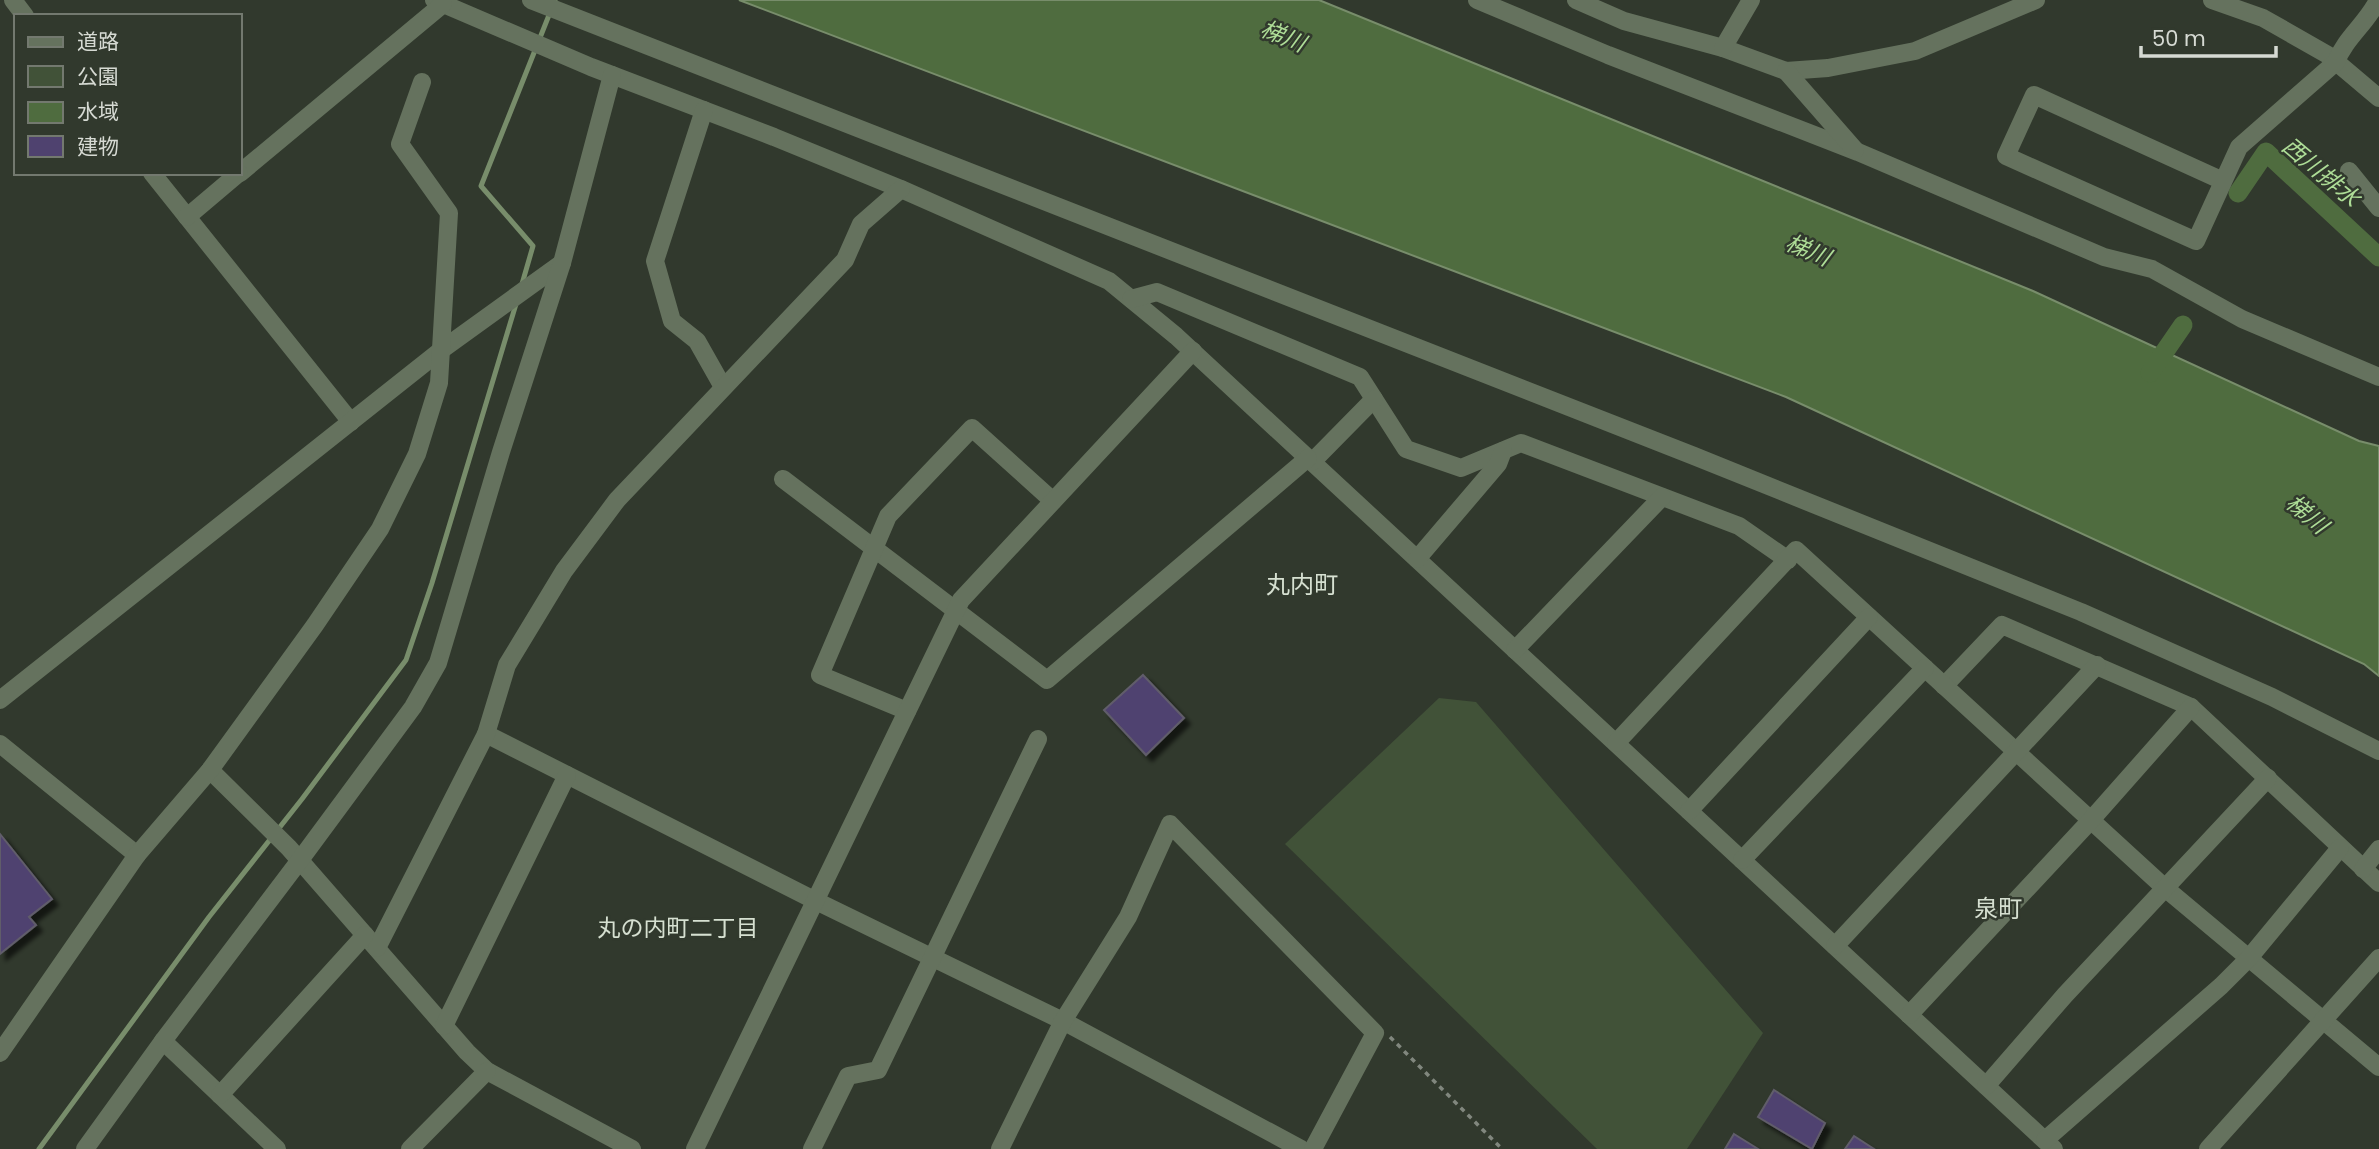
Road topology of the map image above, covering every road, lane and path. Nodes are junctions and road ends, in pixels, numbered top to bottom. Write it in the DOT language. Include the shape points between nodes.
graph roads {
  1 [pos="531,0"];
  2 [pos="1477,0"];
  3 [pos="1576,0"];
  4 [pos="1751,0"];
  5 [pos="2036,0"];
  6 [pos="2212,0"];
  7 [pos="2378,0"];
  8 [pos="439,2"];
  9 [pos="1723,48"];
  10 [pos="2336,62"];
  11 [pos="1786,71"];
  12 [pos="612,75"];
  13 [pos="422,82"];
  14 [pos="2379,98"];
  15 [pos="704,110"];
  16 [pos="1857,152"];
  17 [pos="242,171"];
  18 [pos="2349,171"];
  19 [pos="154,175"];
  20 [pos="238,175"];
  21 [pos="2223,181"];
  22 [pos="901,189"];
  23 [pos="2379,208"];
  24 [pos="187,217"];
  25 [pos="562,263"];
  26 [pos="1131,299"];
  27 [pos="440,351"];
  28 [pos="1193,351"];
  29 [pos="2379,377"];
  30 [pos="723,387"];
  31 [pos="1374,399"];
  32 [pos="351,422"];
  33 [pos="1503,451"];
  34 [pos="1310,460"];
  35 [pos="783,479"];
  36 [pos="1662,497"];
  37 [pos="1053,501"];
  38 [pos="874,549"];
  39 [pos="1417,559"];
  40 [pos="1788,560"];
  41 [pos="956,611"];
  42 [pos="1869,617"];
  43 [pos="1515,650"];
  44 [pos="2097,665"];
  45 [pos="1925,668"];
  46 [pos="1944,686"];
  47 [pos="0,701"];
  48 [pos="2191,708"];
  49 [pos="907,711"];
  50 [pos="486,734"];
  51 [pos="1038,739"];
  52 [pos="1616,743"];
  53 [pos="0,744"];
  54 [pos="2379,751"];
  55 [pos="2016,752"];
  56 [pos="210,769"];
  57 [pos="566,775"];
  58 [pos="2268,778"];
  59 [pos="1689,811"];
  60 [pos="2091,820"];
  61 [pos="2340,848"];
  62 [pos="2379,849"];
  63 [pos="295,854"];
  64 [pos="137,855"];
  65 [pos="1742,860"];
  66 [pos="2363,869"];
  67 [pos="2379,883"];
  68 [pos="2165,888"];
  69 [pos="816,901"];
  70 [pos="371,942"];
  71 [pos="1835,946"];
  72 [pos="932,958"];
  73 [pos="2249,958"];
  74 [pos="2379,958"];
  75 [pos="1909,1015"];
  76 [pos="1063,1021"];
  77 [pos="2325,1021"];
  78 [pos="444,1026"];
  79 [pos="1375,1033"];
  80 [pos="163,1041"];
  81 [pos="0,1053"];
  82 [pos="2379,1067"];
  83 [pos="487,1072"];
  84 [pos="1986,1086"];
  85 [pos="220,1095"];
  86 [pos="2050,1144"];
  87 [pos="85,1149"];
  88 [pos="277,1149"];
  89 [pos="410,1149"];
  90 [pos="632,1149"];
  91 [pos="695,1149"];
  92 [pos="813,1149"];
  93 [pos="1000,1149"];
  94 [pos="1301,1149"];
  95 [pos="1313,1149"];
  96 [pos="1502,1149"];
  97 [pos="2208,1149"];
  1 -- 54 [label="street" via="2081,612 2272,697"];
  2 -- 16 [label="street"];
  3 -- 9 [label="street" via="1624,21"];
  4 -- 9 [label="street"];
  5 -- 11 [label="street" via="1915,51"];
  6 -- 10 [label="street" via="2263,18"];
  7 -- 10 [label="street"];
  8 -- 12 [label="street"];
  8 -- 17 [label="street"];
  9 -- 11 [label="street"];
  10 -- 14 [label="street"];
  10 -- 21 [label="street" via="2239,147"];
  11 -- 16 [label="street"];
  12 -- 15 [label="street"];
  12 -- 25 [label="street"];
  13 -- 27 [label="street" via="400,144 449,213"];
  15 -- 22 [label="street"];
  15 -- 30 [label="street" via="656,261 672,321 697,341"];
  16 -- 29 [label="street" via="2104,257 2152,269 2242,319"];
  18 -- 23 [label="street"];
  19 -- 24 [label="street"];
  20 -- 24 [label="street"];
  21 -- 21 [label="street" via="2196,241 2006,156 2034,95"];
  22 -- 26 [label="street" via="1109,281"];
  22 -- 30 [label="street" via="861,224 845,260"];
  24 -- 32 [label="street"];
  25 -- 27 [label="street"];
  25 -- 63 [label="street" via="438,663 413,706"];
  26 -- 28 [label="street"];
  26 -- 31 [label="street" via="1157,292 1360,377"];
  27 -- 32 [label="street"];
  27 -- 56 [label="street" via="439,383 417,454 380,529"];
  28 -- 34 [label="street"];
  28 -- 37 [label="street"];
  30 -- 50 [label="street" via="617,500 564,571 507,666"];
  31 -- 33 [label="street" via="1406,449 1461,468"];
  31 -- 34 [label="street"];
  32 -- 47 [label="street"];
  33 -- 36 [label="street" via="1521,443"];
  33 -- 39 [label="street" via="1498,464"];
  34 -- 39 [label="street"];
  34 -- 41 [label="street" via="1047,680"];
  35 -- 38 [label="street"];
  36 -- 40 [label="street" via="1739,526"];
  36 -- 43 [label="street"];
  37 -- 38 [label="street" via="972,428 888,516"];
  37 -- 41 [label="street" via="961,600"];
  38 -- 41 [label="street"];
  38 -- 49 [label="street" via="820,675"];
  39 -- 43 [label="street"];
  40 -- 42 [label="street" via="1796,550"];
  40 -- 52 [label="street"];
  41 -- 49 [label="street"];
  42 -- 45 [label="street"];
  42 -- 59 [label="street"];
  43 -- 52 [label="street"];
  44 -- 46 [label="street" via="2001,625"];
  44 -- 48 [label="street"];
  44 -- 55 [label="street"];
  45 -- 46 [label="street"];
  45 -- 65 [label="street"];
  46 -- 55 [label="street"];
  48 -- 58 [label="street"];
  48 -- 60 [label="street"];
  49 -- 69 [label="street"];
  50 -- 57 [label="street"];
  50 -- 70 [label="street"];
  51 -- 72 [label="street"];
  52 -- 59 [label="street"];
  53 -- 64 [label="street"];
  55 -- 60 [label="street"];
  55 -- 71 [label="street"];
  56 -- 63 [label="street"];
  56 -- 64 [label="street"];
  57 -- 69 [label="street"];
  57 -- 78 [label="street"];
  58 -- 61 [label="street"];
  58 -- 68 [label="street"];
  59 -- 65 [label="street"];
  60 -- 68 [label="street"];
  60 -- 75 [label="street"];
  61 -- 66 [label="street"];
  61 -- 73 [label="street"];
  62 -- 66 [label="street"];
  63 -- 70 [label="street"];
  63 -- 80 [label="street"];
  64 -- 81 [label="street"];
  65 -- 71 [label="street"];
  66 -- 67 [label="street"];
  68 -- 73 [label="street"];
  68 -- 84 [label="street"];
  69 -- 72 [label="street"];
  69 -- 91 [label="street"];
  70 -- 78 [label="street"];
  70 -- 85 [label="street"];
  71 -- 75 [label="street"];
  72 -- 76 [label="street"];
  72 -- 92 [label="street" via="878,1070 848,1076"];
  73 -- 77 [label="street"];
  73 -- 86 [label="street"];
  74 -- 77 [label="street"];
  75 -- 84 [label="street"];
  76 -- 79 [label="street" via="1128,917 1170,824"];
  76 -- 93 [label="street"];
  76 -- 94 [label="street"];
  77 -- 82 [label="street"];
  77 -- 97 [label="street"];
  78 -- 83 [label="street"];
  79 -- 95 [label="street"];
  79 -- 96 [label="path" via="1387,1034"];
  80 -- 85 [label="street"];
  80 -- 87 [label="street"];
  83 -- 89 [label="street"];
  83 -- 90 [label="street"];
  84 -- 86 [label="street"];
  85 -- 88 [label="street"];
}
